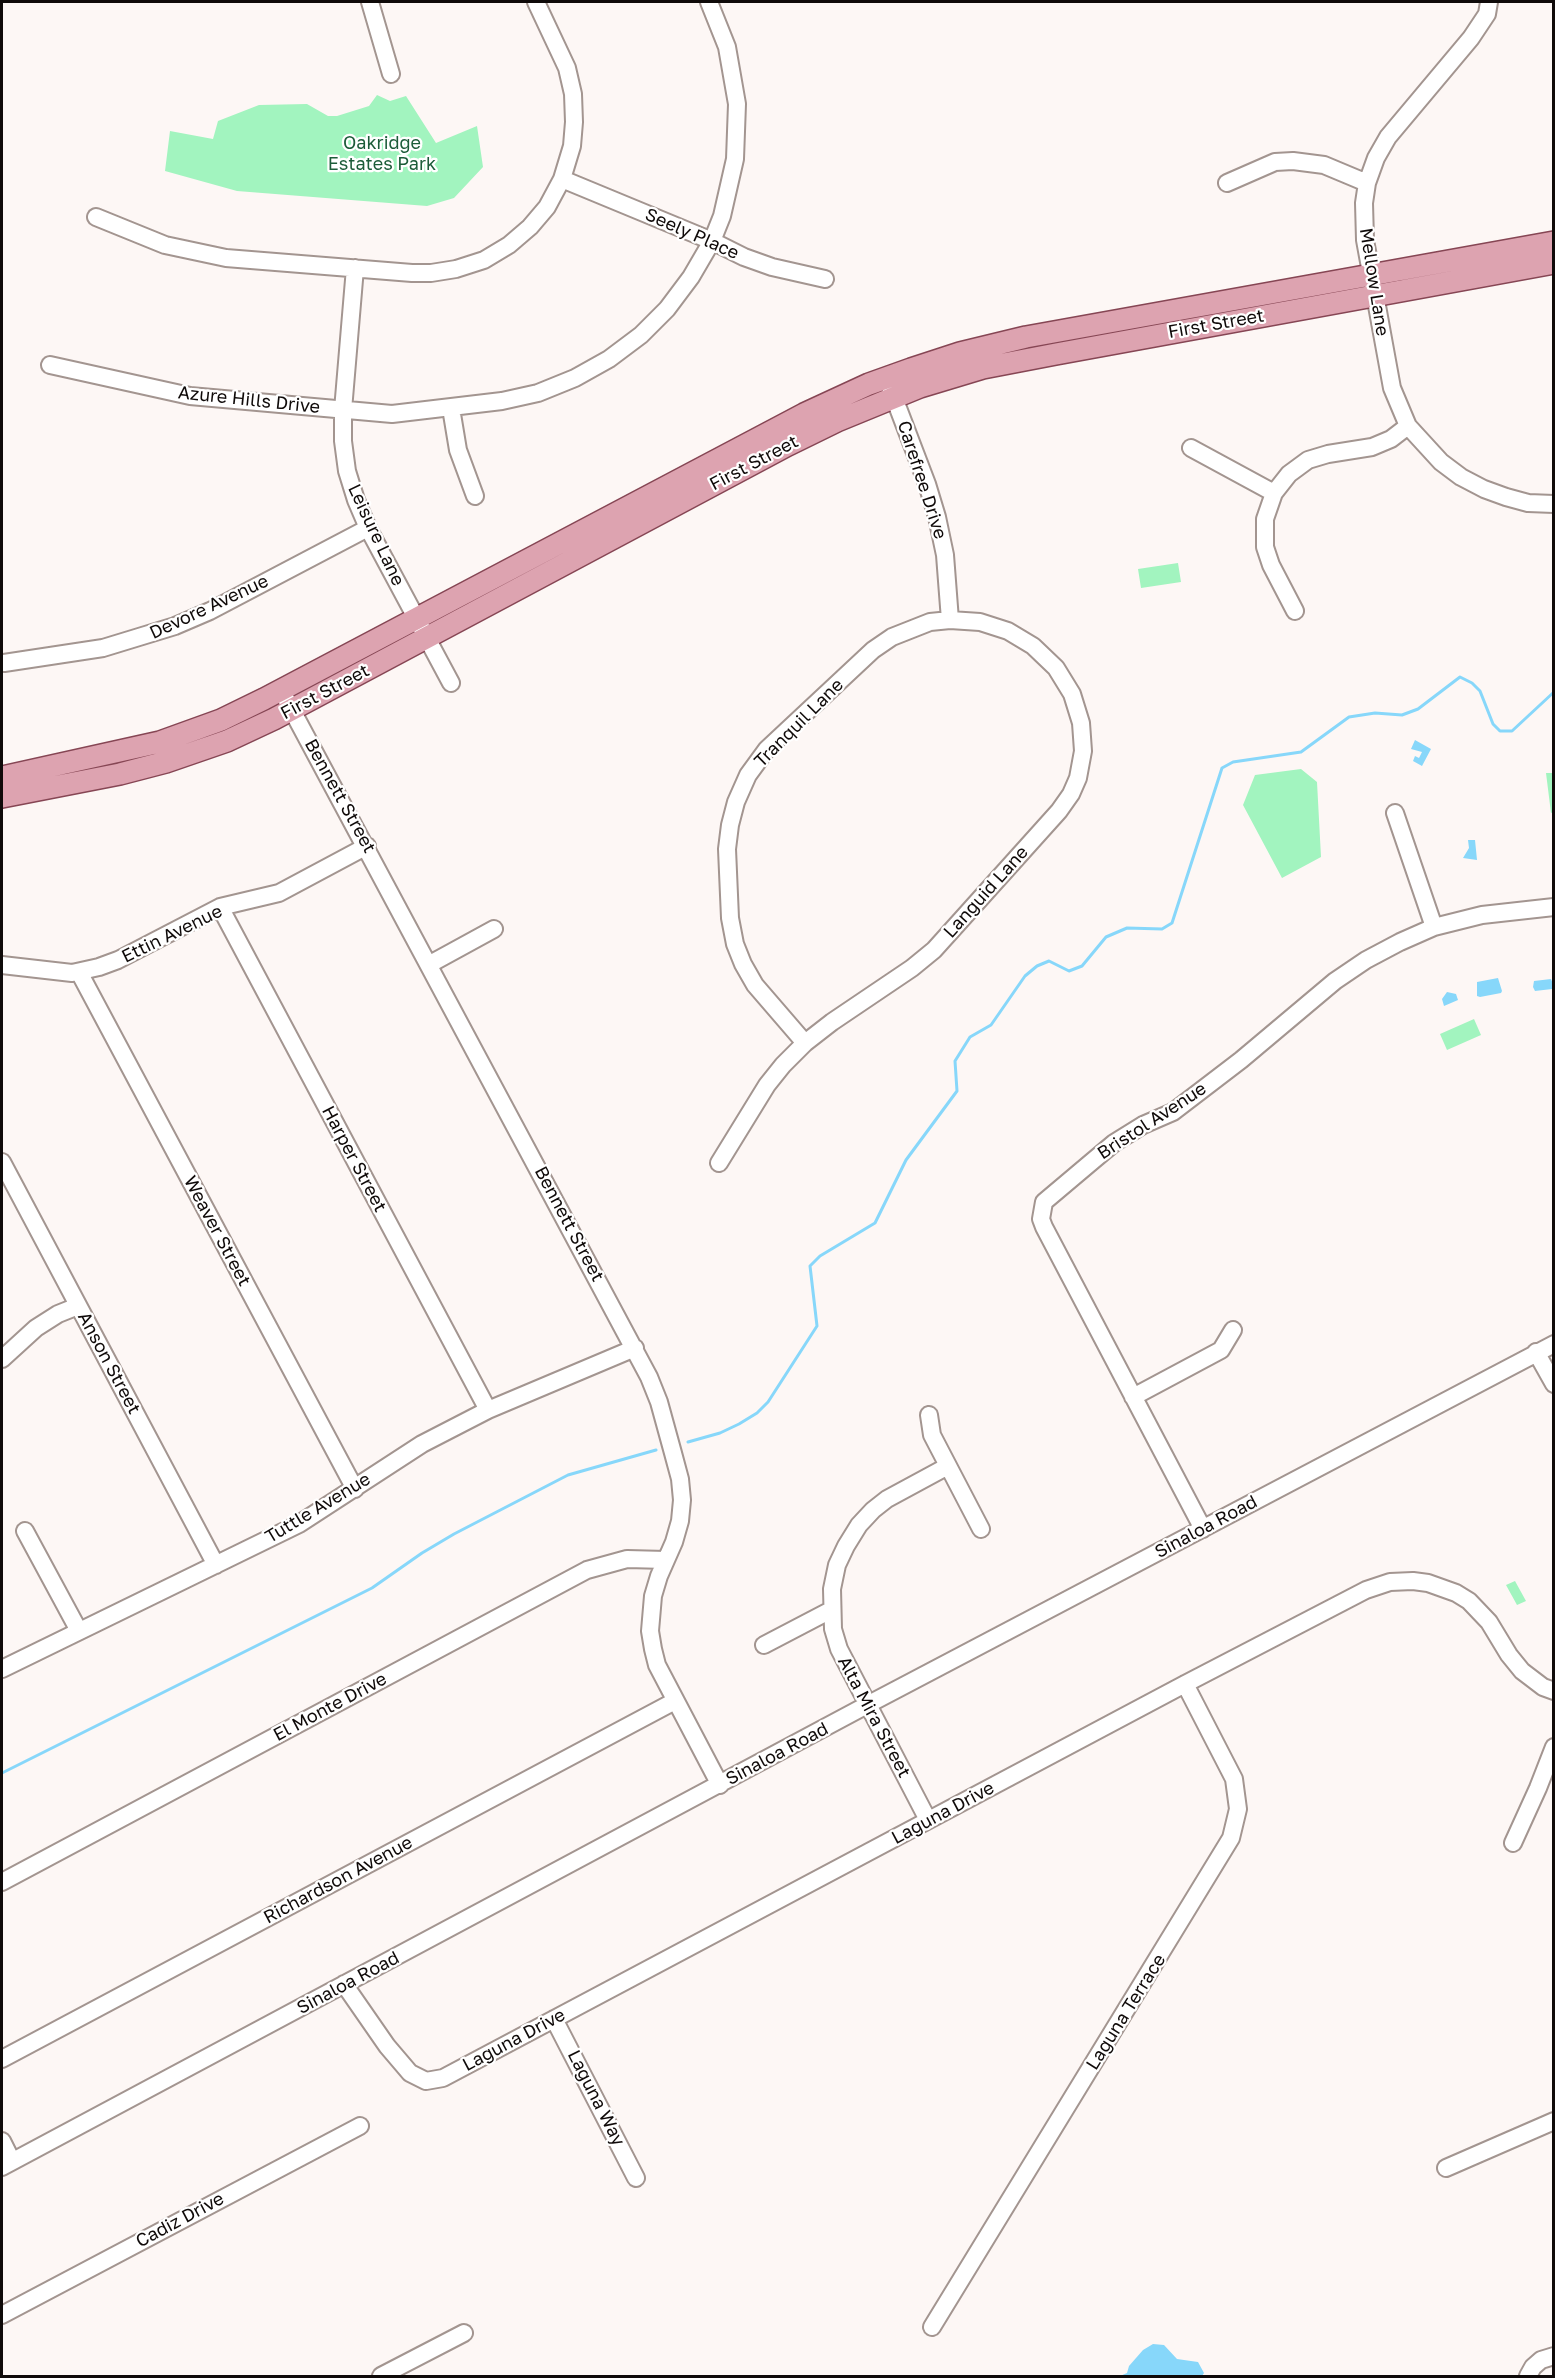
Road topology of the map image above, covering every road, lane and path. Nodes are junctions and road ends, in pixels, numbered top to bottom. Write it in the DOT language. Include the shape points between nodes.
graph roads {
  1 [pos="370,2"];
  2 [pos="536,2"];
  3 [pos="709,2"];
  4 [pos="1489,2"];
  5 [pos="391,74"];
  6 [pos="562,179"];
  7 [pos="1227,183"];
  8 [pos="1367,183"];
  9 [pos="96,217"];
  10 [pos="712,241"];
  11 [pos="1554,242"];
  12 [pos="1554,263"];
  13 [pos="355,268"];
  14 [pos="825,279"];
  15 [pos="1373,285"];
  16 [pos="50,365"];
  17 [pos="891,387"];
  18 [pos="451,408"];
  19 [pos="343,410"];
  20 [pos="1408,426"];
  21 [pos="1191,448"];
  22 [pos="1274,493"];
  23 [pos="475,496"];
  24 [pos="1554,504"];
  25 [pos="368,528"];
  26 [pos="1295,610"];
  27 [pos="417,619"];
  28 [pos="950,620"];
  29 [pos="427,638"];
  30 [pos="4,663"];
  31 [pos="451,683"];
  32 [pos="281,690"];
  33 [pos="293,710"];
  34 [pos="2,777"];
  35 [pos="2,797"];
  36 [pos="1395,813"];
  37 [pos="367,846"];
  38 [pos="220,907"];
  39 [pos="1554,907"];
  40 [pos="1434,927"];
  41 [pos="494,929"];
  42 [pos="430,964"];
  43 [pos="2,965"];
  44 [pos="79,972"];
  45 [pos="806,1043"];
  46 [pos="2,1162"];
  47 [pos="719,1163"];
  48 [pos="78,1306"];
  49 [pos="1233,1330"];
  50 [pos="1554,1344"];
  51 [pos="635,1348"];
  52 [pos="1536,1352"];
  53 [pos="2,1359"];
  54 [pos="1554,1384"];
  55 [pos="1133,1397"];
  56 [pos="488,1410"];
  57 [pos="929,1415"];
  58 [pos="948,1466"];
  59 [pos="355,1490"];
  60 [pos="981,1528"];
  61 [pos="1203,1529"];
  62 [pos="26,1531"];
  63 [pos="666,1560"];
  64 [pos="216,1565"];
  65 [pos="831,1610"];
  66 [pos="79,1631"];
  67 [pos="764,1646"];
  68 [pos="2,1669"];
  69 [pos="1185,1684"];
  70 [pos="1554,1691"];
  71 [pos="675,1701"];
  72 [pos="867,1705"];
  73 [pos="1554,1747"];
  74 [pos="720,1785"];
  75 [pos="928,1820"];
  76 [pos="1513,1843"];
  77 [pos="2,1882"];
  78 [pos="344,1984"];
  79 [pos="554,2019"];
  80 [pos="2,2059"];
  81 [pos="1554,2121"];
  82 [pos="360,2126"];
  83 [pos="2,2141"];
  84 [pos="7,2164"];
  85 [pos="1446,2168"];
  86 [pos="636,2178"];
  87 [pos="2,2315"];
  88 [pos="932,2327"];
  89 [pos="464,2333"];
  90 [pos="1554,2356"];
  91 [pos="381,2376"];
  92 [pos="1528,2376"];
  1 -- 5 [label="street"];
  2 -- 6 [label="street" via="563,60 573,94 572,146"];
  3 -- 10 [label="street, Azure Hills Drive" via="733,74 737,129 730,187"];
  4 -- 8 [label="street, Mellow Lane" via="1487,14 1471,38 1388,137"];
  6 -- 10 [label="street, Seely Place"];
  6 -- 13 [label="street" via="547,207 530,227 484,260 432,273"];
  7 -- 8 [label="street" via="1275,162 1293,161 1324,165"];
  8 -- 15 [label="street, Mellow Lane" via="1363,223"];
  9 -- 13 [label="street" via="188,252"];
  10 -- 14 [label="street, Seely Place" via="772,267"];
  10 -- 18 [label="street, Azure Hills Drive" via="667,309 609,359 538,393"];
  11 -- 15 [label="main road, First Street"];
  12 -- 15 [label="main road, First Street"];
  13 -- 19 [label="street, Leisure Lane"];
  15 -- 17 [label="main road, First Street" via="1026,337 960,353"];
  15 -- 20 [label="street, Mellow Lane" via="1392,388"];
  16 -- 19 [label="street, Azure Hills Drive" via="190,396"];
  17 -- 27 [label="main road, First Street" via="804,414"];
  17 -- 28 [label="street, Carefree Drive" via="937,517 945,555"];
  17 -- 29 [label="main road, First Street" via="837,420"];
  18 -- 19 [label="street, Azure Hills Drive" via="392,414"];
  18 -- 23 [label="street" via="458,450"];
  19 -- 25 [label="street, Leisure Lane" via="347,471"];
  20 -- 22 [label="street" via="1372,447 1308,460 1289,474"];
  20 -- 24 [label="street, Mellow Lane" via="1441,462 1476,485 1506,497"];
  21 -- 22 [label="street"];
  22 -- 26 [label="street" via="1264,519 1265,547"];
  25 -- 27 [label="street, Leisure Lane"];
  25 -- 30 [label="street, Devore Avenue" via="175,626 103,648"];
  27 -- 29 [label="street, Leisure Lane"];
  27 -- 32 [label="main road, First Street"];
  28 -- 45 [label="street, Tranquil Lane" via="909,629 873,650 767,749 748,775 736,802 727,849 735,944 755,985"];
  28 -- 45 [label="street, Languid Lane" via="980,622 1008,631 1034,646 1056,668 1072,694 1081,723 1083,751 1078,778 1059,811 934,950"];
  29 -- 31 [label="street, Leisure Lane"];
  29 -- 33 [label="main road, First Street"];
  32 -- 33 [label="street, Bennett Street"];
  32 -- 34 [label="main road, First Street" via="221,720 170,739"];
  33 -- 35 [label="main road, First Street" via="227,741 166,762"];
  33 -- 37 [label="street, Bennett Street"];
  36 -- 40 [label="street"];
  37 -- 38 [label="street, Ettin Avenue" via="279,893"];
  37 -- 42 [label="street, Bennett Street"];
  38 -- 44 [label="street, Ettin Avenue" via="118,960"];
  38 -- 56 [label="street, Harper Street"];
  39 -- 40 [label="street, Bristol Avenue" via="1482,915"];
  40 -- 55 [label="street, Bristol Avenue" via="1383,951 1335,981 1173,1112 1114,1143 1044,1202 1044,1227"];
  41 -- 42 [label="street"];
  42 -- 51 [label="street, Bennett Street"];
  43 -- 44 [label="street, Ettin Avenue"];
  44 -- 59 [label="street, Weaver Street"];
  45 -- 47 [label="street, Languid Lane" via="767,1085"];
  46 -- 48 [label="street, Anson Street"];
  48 -- 53 [label="street" via="36,1328"];
  48 -- 64 [label="street, Anson Street"];
  49 -- 55 [label="street" via="1221,1350"];
  50 -- 52 [label="street, Sinaloa Road"];
  51 -- 56 [label="street, Tuttle Avenue"];
  51 -- 63 [label="street, Bennett Street" via="659,1402 680,1479 680,1521"];
  52 -- 54 [label="street"];
  52 -- 61 [label="street, Sinaloa Road"];
  55 -- 61 [label="street, Bristol Avenue"];
  56 -- 59 [label="street, Tuttle Avenue" via="422,1444"];
  57 -- 58 [label="street" via="932,1435"];
  58 -- 60 [label="street"];
  58 -- 65 [label="street, Alta Mira Street" via="887,1499 859,1526 837,1565"];
  59 -- 64 [label="street, Tuttle Avenue" via="299,1524"];
  61 -- 72 [label="street, Sinaloa Road"];
  62 -- 66 [label="street"];
  63 -- 71 [label="street, Bennett Street" via="653,1596 650,1631 657,1665"];
  63 -- 77 [label="street, El Monte Drive" via="627,1559 587,1570"];
  64 -- 66 [label="street, Tuttle Avenue"];
  65 -- 67 [label="street"];
  65 -- 72 [label="street, Alta Mira Street" via="839,1649"];
  66 -- 68 [label="street, Tuttle Avenue"];
  69 -- 70 [label="street, Laguna Drive" via="1366,1590 1390,1582 1413,1581 1442,1587 1469,1601 1489,1622 1522,1671"];
  69 -- 75 [label="street, Laguna Drive"];
  69 -- 88 [label="street, Laguna Terrace" via="1234,1779 1238,1809 1231,1838"];
  71 -- 74 [label="street, Bennett Street"];
  71 -- 80 [label="street, Richardson Avenue"];
  72 -- 74 [label="street, Sinaloa Road"];
  72 -- 75 [label="street, Alta Mira Street"];
  73 -- 76 [label="street"];
  74 -- 78 [label="street, Sinaloa Road"];
  75 -- 79 [label="street, Laguna Drive"];
  78 -- 79 [label="street, Laguna Drive" via="387,2046 410,2073 426,2081 443,2078"];
  78 -- 84 [label="street, Sinaloa Road"];
  79 -- 86 [label="street, Laguna Way"];
  81 -- 85 [label="street"];
  82 -- 87 [label="street, Cadiz Drive"];
  83 -- 84 [label="street"];
  89 -- 91 [label="street"];
  90 -- 92 [label="street" via="1541,2360"];
}
